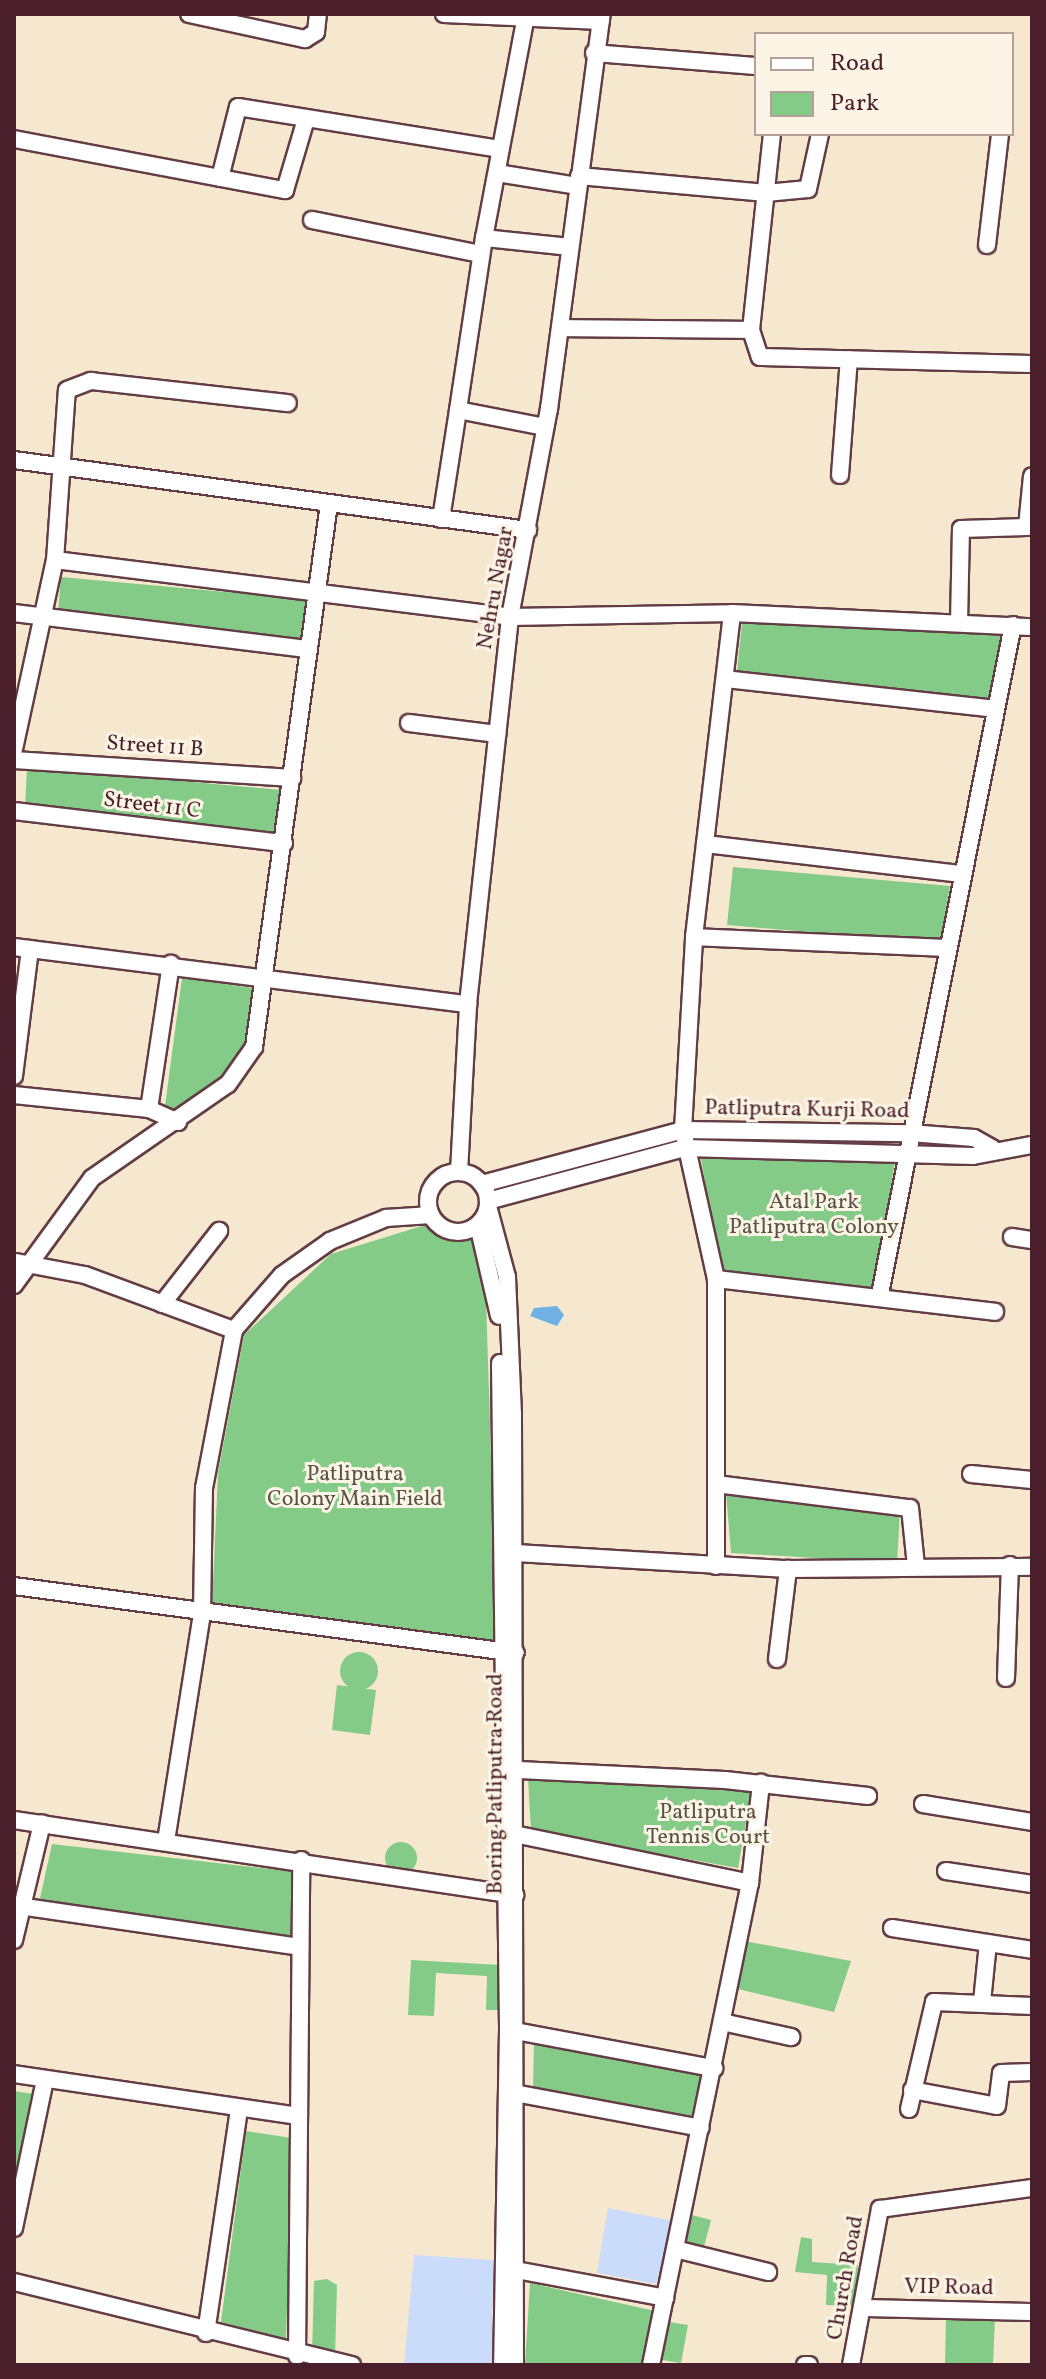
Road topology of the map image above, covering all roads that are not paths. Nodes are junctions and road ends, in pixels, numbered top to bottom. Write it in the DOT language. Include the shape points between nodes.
graph roads {
  1 [pos="189,14"];
  2 [pos="318,14"];
  3 [pos="444,14"];
  4 [pos="601,17"];
  5 [pos="525,20"];
  6 [pos="594,53"];
  7 [pos="754,66"];
  8 [pos="306,119"];
  9 [pos="772,136"];
  10 [pos="820,136"];
  11 [pos="1000,136"];
  12 [pos="14,139"];
  13 [pos="501,149"];
  14 [pos="497,173"];
  15 [pos="220,178"];
  16 [pos="578,181"];
  17 [pos="766,193"];
  18 [pos="312,220"];
  19 [pos="987,245"];
  20 [pos="483,246"];
  21 [pos="570,247"];
  22 [pos="560,328"];
  23 [pos="751,330"];
  24 [pos="849,359"];
  25 [pos="1032,364"];
  26 [pos="288,403"];
  27 [pos="458,410"];
  28 [pos="545,427"];
  29 [pos="14,460"];
  30 [pos="59,462"];
  31 [pos="840,475"];
  32 [pos="1032,476"];
  33 [pos="329,504"];
  34 [pos="441,519"];
  35 [pos="528,530"];
  36 [pos="55,560"];
  37 [pos="317,595"];
  38 [pos="14,613"];
  39 [pos="732,613"];
  40 [pos="40,617"];
  41 [pos="510,617"];
  42 [pos="959,623"];
  43 [pos="1013,625"];
  44 [pos="1032,627"];
  45 [pos="309,649"];
  46 [pos="725,679"];
  47 [pos="995,709"];
  48 [pos="409,723"];
  49 [pos="497,734"];
  50 [pos="14,749"];
  51 [pos="14,760"];
  52 [pos="292,778"];
  53 [pos="14,811"];
  54 [pos="284,843"];
  55 [pos="705,844"];
  56 [pos="960,874"];
  57 [pos="694,937"];
  58 [pos="22,948"];
  59 [pos="945,948"];
  60 [pos="171,964"];
  61 [pos="268,978"];
  62 [pos="468,1004"];
  63 [pos="14,1076"];
  64 [pos="14,1095"];
  65 [pos="149,1109"];
  66 [pos="178,1122"];
  67 [pos="683,1130"];
  68 [pos="910,1133"];
  69 [pos="1032,1145"];
  70 [pos="685,1148"];
  71 [pos="992,1148"];
  72 [pos="906,1152"];
  73 [pos="459,1172"];
  74 [pos="486,1197"];
  75 [pos="431,1215"];
  76 [pos="478,1225"];
  77 [pos="219,1231"];
  78 [pos="1012,1237"];
  79 [pos="1032,1240"];
  80 [pos="19,1262"];
  81 [pos="716,1279"];
  82 [pos="14,1285"];
  83 [pos="880,1294"];
  84 [pos="162,1304"];
  85 [pos="995,1312"];
  86 [pos="234,1330"];
  87 [pos="507,1415"];
  88 [pos="971,1474"];
  89 [pos="1032,1480"];
  90 [pos="716,1484"];
  91 [pos="516,1553"];
  92 [pos="1010,1565"];
  93 [pos="716,1566"];
  94 [pos="916,1566"];
  95 [pos="1032,1567"];
  96 [pos="788,1569"];
  97 [pos="14,1586"];
  98 [pos="202,1614"];
  99 [pos="512,1652"];
  100 [pos="777,1659"];
  101 [pos="1006,1678"];
  102 [pos="519,1770"];
  103 [pos="761,1783"];
  104 [pos="868,1796"];
  105 [pos="923,1804"];
  106 [pos="14,1820"];
  107 [pos="1032,1822"];
  108 [pos="42,1823"];
  109 [pos="519,1835"];
  110 [pos="166,1841"];
  111 [pos="301,1860"];
  112 [pos="946,1871"];
  113 [pos="750,1883"];
  114 [pos="1032,1884"];
  115 [pos="512,1894"];
  116 [pos="26,1907"];
  117 [pos="892,1928"];
  118 [pos="14,1940"];
  119 [pos="988,1943"];
  120 [pos="300,1947"];
  121 [pos="1032,1950"];
  122 [pos="982,2002"];
  123 [pos="1032,2006"];
  124 [pos="722,2022"];
  125 [pos="514,2031"];
  126 [pos="791,2037"];
  127 [pos="714,2068"];
  128 [pos="1032,2072"];
  129 [pos="14,2074"];
  130 [pos="45,2079"];
  131 [pos="912,2090"];
  132 [pos="514,2093"];
  133 [pos="909,2109"];
  134 [pos="239,2110"];
  135 [pos="299,2116"];
  136 [pos="701,2128"];
  137 [pos="1032,2188"];
  138 [pos="14,2228"];
  139 [pos="675,2249"];
  140 [pos="516,2270"];
  141 [pos="768,2272"];
  142 [pos="14,2282"];
  143 [pos="665,2298"];
  144 [pos="864,2308"];
  145 [pos="1032,2312"];
  146 [pos="206,2333"];
  147 [pos="297,2356"];
  148 [pos="352,2365"];
  149 [pos="502,2365"];
  150 [pos="515,2365"];
  151 [pos="651,2365"];
  152 [pos="851,2365"];
  1 -- 2 [label="street" via="305,39 316,32"];
  3 -- 5 [label="street"];
  4 -- 5 [label="street"];
  4 -- 6 [label="street, Nehru Nagar"];
  5 -- 13 [label="street"];
  6 -- 7 [label="street"];
  6 -- 16 [label="street, Nehru Nagar"];
  8 -- 13 [label="street"];
  8 -- 15 [label="street" via="288,188"];
  8 -- 15 [label="street" via="238,107"];
  9 -- 17 [label="street"];
  10 -- 17 [label="street" via="808,189"];
  11 -- 19 [label="street"];
  12 -- 15 [label="street"];
  13 -- 14 [label="street"];
  14 -- 16 [label="street"];
  14 -- 20 [label="street"];
  16 -- 17 [label="street"];
  16 -- 21 [label="street, Nehru Nagar"];
  17 -- 23 [label="street"];
  18 -- 20 [label="street"];
  20 -- 21 [label="street"];
  20 -- 27 [label="street"];
  21 -- 22 [label="street, Nehru Nagar"];
  22 -- 23 [label="street"];
  22 -- 28 [label="street, Nehru Nagar"];
  23 -- 24 [label="street" via="760,357"];
  24 -- 25 [label="street"];
  24 -- 31 [label="street"];
  26 -- 30 [label="street" via="81,382 64,396"];
  27 -- 28 [label="street"];
  27 -- 34 [label="street"];
  28 -- 35 [label="street, Nehru Nagar"];
  29 -- 30 [label="street"];
  30 -- 33 [label="street"];
  30 -- 36 [label="street"];
  32 -- 42 [label="street" via="1027,527 961,529"];
  33 -- 34 [label="street"];
  33 -- 37 [label="street"];
  34 -- 35 [label="street"];
  35 -- 41 [label="street, Nehru Nagar"];
  36 -- 37 [label="street"];
  36 -- 40 [label="street"];
  37 -- 41 [label="street"];
  37 -- 45 [label="street"];
  38 -- 40 [label="street"];
  39 -- 41 [label="street"];
  39 -- 42 [label="street"];
  39 -- 46 [label="street"];
  40 -- 45 [label="street"];
  40 -- 50 [label="street"];
  41 -- 49 [label="street, Nehru Nagar"];
  42 -- 43 [label="street"];
  43 -- 44 [label="street"];
  43 -- 47 [label="street"];
  45 -- 52 [label="street"];
  46 -- 47 [label="street"];
  46 -- 55 [label="street"];
  47 -- 56 [label="street"];
  48 -- 49 [label="street"];
  49 -- 62 [label="street, Nehru Nagar"];
  51 -- 52 [label="street, Street 11 B"];
  52 -- 54 [label="street"];
  53 -- 54 [label="street, Street 11 C"];
  54 -- 61 [label="street"];
  55 -- 56 [label="street"];
  55 -- 57 [label="street"];
  56 -- 59 [label="street"];
  57 -- 59 [label="street"];
  57 -- 67 [label="street"];
  58 -- 60 [label="street"];
  58 -- 63 [label="street"];
  59 -- 68 [label="street"];
  60 -- 61 [label="street"];
  60 -- 65 [label="street"];
  61 -- 62 [label="street"];
  61 -- 66 [label="street" via="254,1047 228,1084"];
  62 -- 73 [label="street, Nehru Nagar"];
  64 -- 65 [label="street"];
  65 -- 66 [label="street"];
  66 -- 80 [label="street" via="92,1178"];
  67 -- 68 [label="street, Patliputra Kurji Road"];
  67 -- 70 [label="street"];
  67 -- 74 [label="street, Patliputra Kurji Road"];
  68 -- 71 [label="street, Patliputra Kurji Road" via="974,1138"];
  68 -- 72 [label="street"];
  69 -- 71 [label="street, Patliputra Kurji Road"];
  70 -- 72 [label="street, Patliputra Kurji Road"];
  70 -- 74 [label="street, Patliputra Kurji Road"];
  70 -- 81 [label="street"];
  71 -- 72 [label="street, Patliputra Kurji Road" via="973,1156"];
  72 -- 83 [label="street"];
  73 -- 74 [label="street"];
  73 -- 75 [label="street" via="433,1186"];
  74 -- 76 [label="street"];
  74 -- 87 [label="street, Boring Patliputra Road" via="507,1277"];
  75 -- 76 [label="street" via="446,1230"];
  75 -- 86 [label="street" via="386,1218 330,1241 282,1275"];
  76 -- 87 [label="street, Boring Patliputra Road" via="499,1313"];
  77 -- 84 [label="street"];
  78 -- 79 [label="street"];
  80 -- 82 [label="street"];
  80 -- 84 [label="street"];
  81 -- 83 [label="street"];
  81 -- 90 [label="street"];
  83 -- 85 [label="street" via="904,1306"];
  84 -- 86 [label="street"];
  86 -- 98 [label="street" via="204,1488"];
  87 -- 91 [label="street, Boring Patliputra Road"];
  87 -- 99 [label="street, Boring Patliputra Road"];
  88 -- 89 [label="street"];
  90 -- 93 [label="street"];
  90 -- 94 [label="street" via="910,1508"];
  91 -- 93 [label="street"];
  91 -- 99 [label="street, Boring Patliputra Road"];
  92 -- 94 [label="street"];
  92 -- 95 [label="street"];
  92 -- 101 [label="street"];
  93 -- 96 [label="street"];
  94 -- 96 [label="street"];
  96 -- 100 [label="street"];
  97 -- 98 [label="street"];
  98 -- 99 [label="street"];
  98 -- 110 [label="street"];
  99 -- 102 [label="street, Boring Patliputra Road"];
  99 -- 115 [label="street, Boring Patliputra Road"];
  102 -- 103 [label="street"];
  102 -- 109 [label="street, Boring Patliputra Road"];
  103 -- 104 [label="street"];
  103 -- 113 [label="street"];
  105 -- 107 [label="street"];
  106 -- 108 [label="street"];
  108 -- 110 [label="street"];
  108 -- 116 [label="street"];
  109 -- 113 [label="street"];
  109 -- 115 [label="street, Boring Patliputra Road"];
  110 -- 111 [label="street"];
  111 -- 115 [label="street"];
  111 -- 120 [label="street"];
  112 -- 114 [label="street"];
  113 -- 124 [label="street"];
  115 -- 125 [label="street, Boring Patliputra Road"];
  116 -- 118 [label="street"];
  116 -- 120 [label="street"];
  117 -- 119 [label="street"];
  119 -- 121 [label="street"];
  119 -- 122 [label="street"];
  120 -- 135 [label="street"];
  122 -- 123 [label="street"];
  122 -- 131 [label="street" via="929,2007"];
  124 -- 126 [label="street"];
  124 -- 127 [label="street"];
  125 -- 127 [label="street"];
  125 -- 132 [label="street, Boring Patliputra Road"];
  127 -- 136 [label="street"];
  128 -- 131 [label="street" via="1001,2073 997,2106"];
  129 -- 130 [label="street"];
  130 -- 134 [label="street"];
  130 -- 138 [label="street"];
  131 -- 133 [label="street"];
  132 -- 136 [label="street"];
  132 -- 140 [label="street, Boring Patliputra Road"];
  132 -- 149 [label="street, Boring Patliputra Road"];
  134 -- 135 [label="street"];
  134 -- 146 [label="street"];
  135 -- 147 [label="street"];
  136 -- 139 [label="street"];
  137 -- 144 [label="street, Church Road" via="880,2209"];
  139 -- 141 [label="street"];
  139 -- 143 [label="street"];
  140 -- 143 [label="street"];
  140 -- 150 [label="street, Boring Patliputra Road"];
  142 -- 146 [label="street"];
  143 -- 151 [label="street"];
  144 -- 145 [label="street, VIP Road"];
  144 -- 152 [label="street, Church Road"];
  146 -- 147 [label="street"];
  147 -- 148 [label="street"];
}
